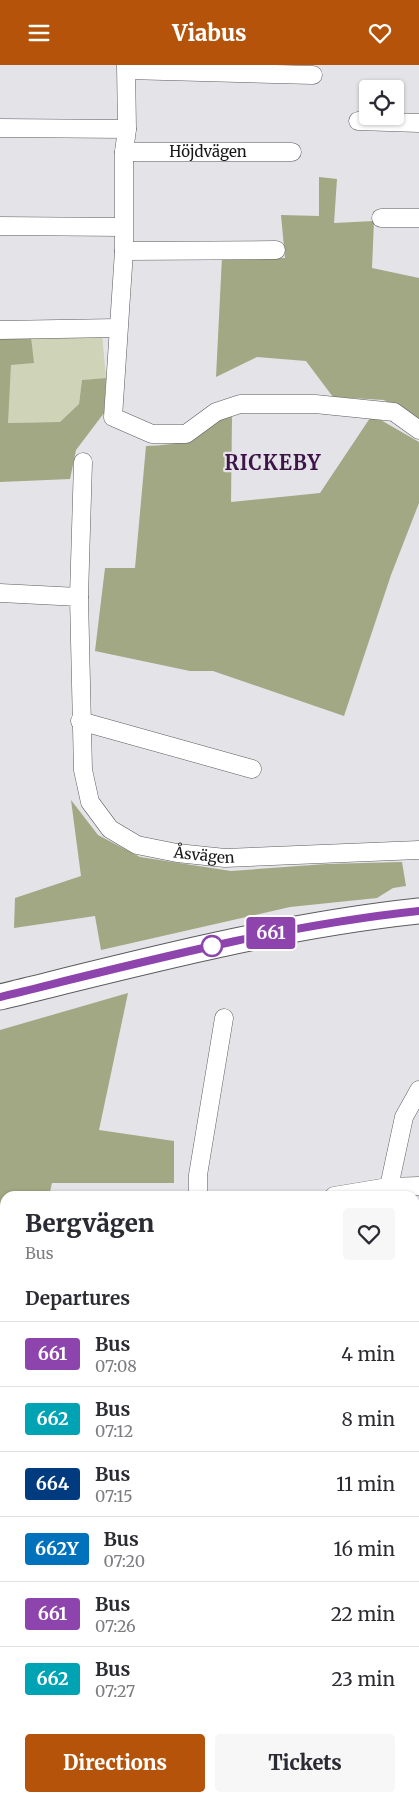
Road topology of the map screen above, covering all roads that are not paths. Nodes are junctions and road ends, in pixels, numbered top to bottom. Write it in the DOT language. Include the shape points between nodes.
graph roads {
  1 [pos="126,67"];
  2 [pos="314,75"];
  3 [pos="358,121"];
  4 [pos="419,123"];
  5 [pos="0,128"];
  6 [pos="127,129"];
  7 [pos="124,152"];
  8 [pos="292,152"];
  9 [pos="0,215"];
  10 [pos="69,215"];
  11 [pos="381,218"];
  12 [pos="419,218"];
  13 [pos="0,225"];
  14 [pos="123,227"];
  15 [pos="124,251"];
  16 [pos="276,251"];
  17 [pos="117,327"];
  18 [pos="0,330"];
  19 [pos="419,430"];
  20 [pos="83,462"];
  21 [pos="0,593"];
  22 [pos="79,597"];
  23 [pos="80,721"];
  24 [pos="252,769"];
  25 [pos="419,849"];
  26 [pos="419,911"];
  27 [pos="419,927"];
  28 [pos="0,997"];
  29 [pos="0,1007"];
  30 [pos="224,1018"];
  31 [pos="419,1090"];
  32 [pos="419,1185"];
  33 [pos="198,1191"];
  34 [pos="388,1191"];
  1 -- 2 [label="street"];
  1 -- 6 [label="street"];
  3 -- 4 [label="street"];
  5 -- 6 [label="street"];
  6 -- 7 [label="street"];
  7 -- 8 [label="street, Höjdvägen"];
  7 -- 14 [label="street"];
  9 -- 10 [label="street"];
  11 -- 12 [label="street"];
  13 -- 14 [label="street"];
  14 -- 15 [label="street"];
  15 -- 16 [label="street"];
  15 -- 17 [label="street"];
  17 -- 18 [label="street"];
  17 -- 19 [label="street" via="113,417 152,434 186,434 216,412 240,404 315,404 394,412"];
  20 -- 22 [label="street, Åsvägen"];
  21 -- 22 [label="street"];
  22 -- 23 [label="street, Åsvägen"];
  23 -- 24 [label="street"];
  23 -- 25 [label="street, Åsvägen" via="83,770 90,802 110,829 138,845 226,858"];
  26 -- 28 [label="main road" via="302,927"];
  27 -- 29 [label="main road" via="318,938 149,971"];
  30 -- 33 [label="street"];
  31 -- 34 [label="street" via="404,1117"];
  32 -- 34 [label="street"];
}
